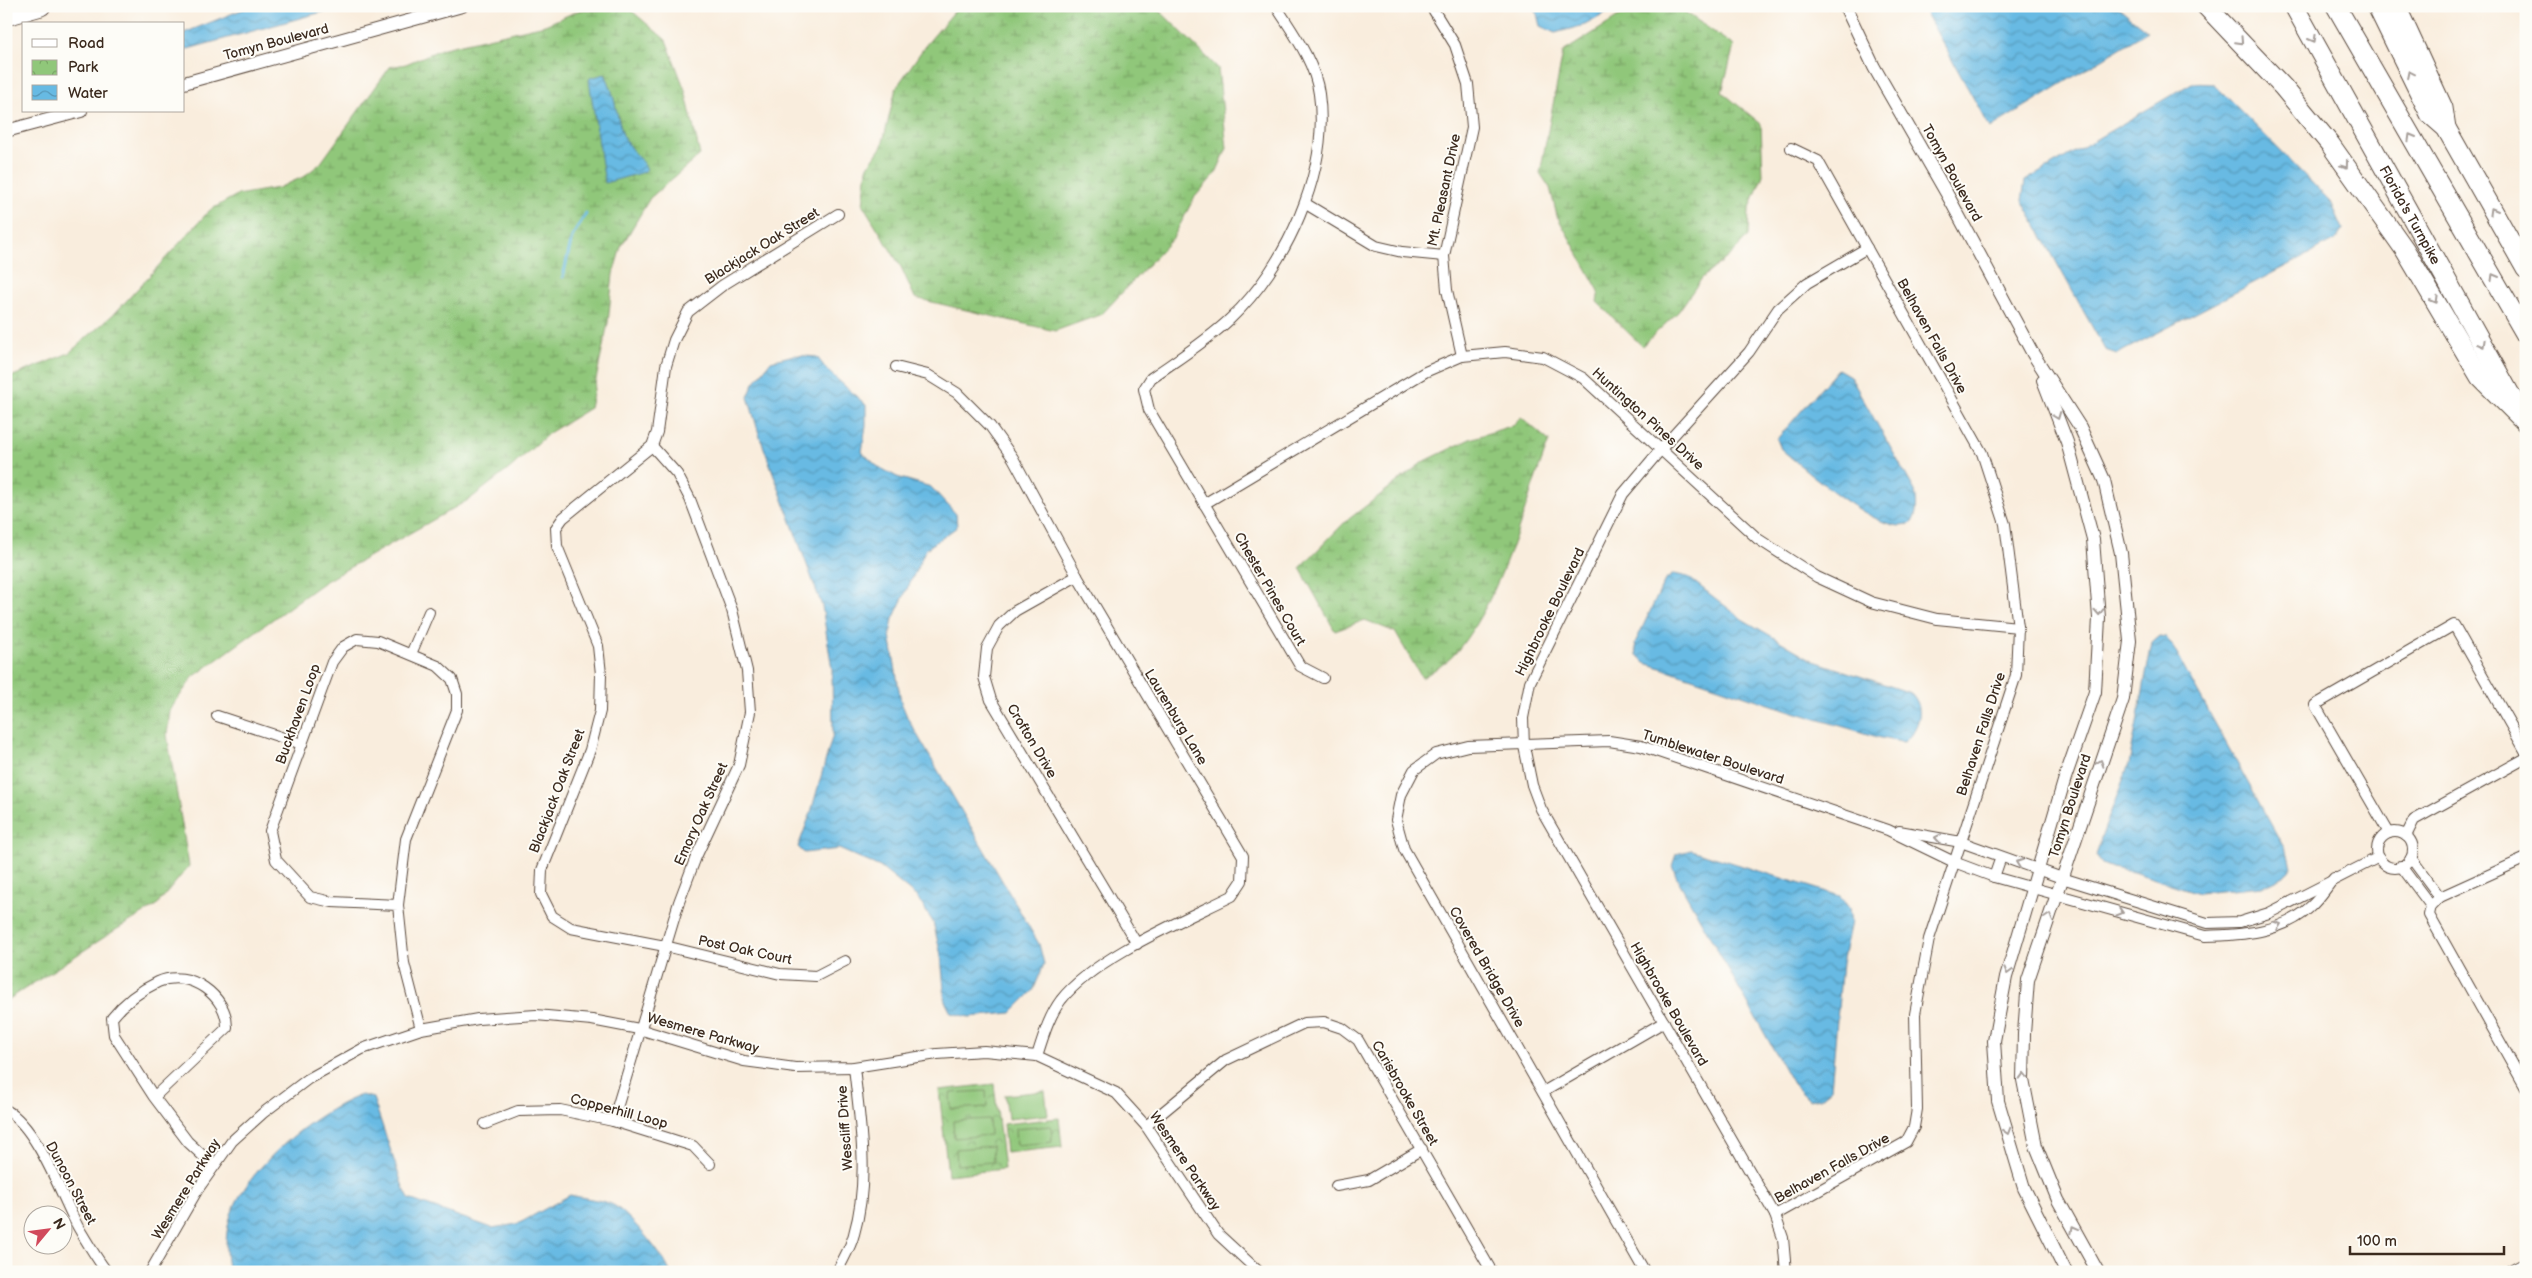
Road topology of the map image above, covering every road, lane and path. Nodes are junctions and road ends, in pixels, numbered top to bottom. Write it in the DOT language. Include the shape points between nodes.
graph roads {
  1 [pos="41,6"];
  2 [pos="462,6"];
  3 [pos="1276,6"];
  4 [pos="1431,6"];
  5 [pos="1845,6"];
  6 [pos="2206,6"];
  7 [pos="2294,6"];
  8 [pos="2336,6"];
  9 [pos="2377,6"];
  10 [pos="2396,6"];
  11 [pos="6,16"];
  12 [pos="185,83"];
  13 [pos="77,112"];
  14 [pos="2446,128"];
  15 [pos="6,131"];
  16 [pos="1791,148"];
  17 [pos="1306,204"];
  18 [pos="838,214"];
  19 [pos="1867,248"];
  20 [pos="1444,256"];
  21 [pos="2526,269"];
  22 [pos="2526,335"];
  23 [pos="2033,354"];
  24 [pos="1462,356"];
  25 [pos="896,367"];
  26 [pos="2526,423"];
  27 [pos="652,446"];
  28 [pos="1662,448"];
  29 [pos="1204,504"];
  30 [pos="1077,576"];
  31 [pos="429,612"];
  32 [pos="2018,627"];
  33 [pos="411,654"];
  34 [pos="1323,678"];
  35 [pos="217,716"];
  36 [pos="302,744"];
  37 [pos="1524,746"];
  38 [pos="2526,752"];
  39 [pos="2526,758"];
  40 [pos="1888,830"];
  41 [pos="2389,833"];
  42 [pos="2406,836"];
  43 [pos="1961,842"];
  44 [pos="2001,857"];
  45 [pos="2378,857"];
  46 [pos="2410,858"];
  47 [pos="2526,858"];
  48 [pos="1954,862"];
  49 [pos="2401,866"];
  50 [pos="2038,870"];
  51 [pos="1994,877"];
  52 [pos="2062,878"];
  53 [pos="2334,878"];
  54 [pos="2032,888"];
  55 [pos="2056,894"];
  56 [pos="2440,897"];
  57 [pos="398,905"];
  58 [pos="2431,906"];
  59 [pos="2207,922"];
  60 [pos="2205,936"];
  61 [pos="1137,944"];
  62 [pos="665,946"];
  63 [pos="845,961"];
  64 [pos="1664,1022"];
  65 [pos="422,1029"];
  66 [pos="639,1029"];
  67 [pos="1037,1056"];
  68 [pos="854,1067"];
  69 [pos="2526,1088"];
  70 [pos="1543,1092"];
  71 [pos="154,1097"];
  72 [pos="6,1110"];
  73 [pos="613,1121"];
  74 [pos="485,1124"];
  75 [pos="1146,1126"];
  76 [pos="1422,1149"];
  77 [pos="710,1164"];
  78 [pos="214,1166"];
  79 [pos="1336,1186"];
  80 [pos="1775,1215"];
  81 [pos="2526,1264"];
  82 [pos="108,1272"];
  83 [pos="150,1272"];
  84 [pos="837,1272"];
  85 [pos="1259,1272"];
  86 [pos="1492,1272"];
  87 [pos="1645,1272"];
  88 [pos="1786,1272"];
  89 [pos="2066,1272"];
  90 [pos="2098,1272"];
  91 [pos="2512,1272"];
  1 -- 11 [label="highway"];
  2 -- 12 [label="street, Tomyn Boulevard"];
  3 -- 17 [label="street, Chester Pines Court" via="1306,55 1319,93 1321,137"];
  4 -- 20 [label="street, Mt. Pleasant Drive" via="1455,45 1468,84 1472,128"];
  5 -- 23 [label="street, Tomyn Boulevard" via="1874,67"];
  6 -- 26 [label="highway, one-way" via="2283,87 2330,144 2405,250 2480,377"];
  7 -- 26 [label="highway, Florida's Turnpike, one-way"];
  22 -- 8 [label="highway, one-way"];
  14 -- 9 [label="highway, one-way" via="2430,114"];
  10 -- 14 [label="highway" via="2443,108"];
  13 -- 15 [label="street"];
  21 -- 14 [label="highway, one-way"];
  16 -- 19 [label="street, Belhaven Falls Drive" via="1818,161"];
  17 -- 20 [label="street" via="1376,246"];
  17 -- 29 [label="street, Chester Pines Court" via="1270,272 1231,319 1151,378 1144,389 1149,410"];
  18 -- 27 [label="street, Blackjack Oak Street" via="723,284 688,312 669,357"];
  19 -- 28 [label="street, Highbrooke Boulevard" via="1806,283 1778,309 1749,352"];
  19 -- 32 [label="street, Belhaven Falls Drive" via="1982,453 2006,524"];
  20 -- 24 [label="street, Mt. Pleasant Drive" via="1447,290"];
  23 -- 50 [label="street, Tomyn Boulevard, one-way" via="2067,442 2092,539 2100,618 2095,692 2064,778"];
  52 -- 23 [label="street, Tomyn Boulevard, one-way" via="2123,700 2130,641 2121,552 2104,480 2080,427"];
  24 -- 28 [label="street, Huntington Pines Drive" via="1504,352 1544,357 1583,378"];
  24 -- 29 [label="street, Huntington Pines Drive" via="1425,372"];
  25 -- 30 [label="street, Laurenburg Lane" via="928,374 956,393 990,426 1013,458"];
  27 -- 62 [label="street, Emory Oak Street" via="662,454 682,482 732,610 747,671 750,712 739,765 696,857"];
  27 -- 62 [label="street, Blackjack Oak Street" via="563,518 556,528 557,546 598,646 602,674 600,711 590,750 542,870 541,894 552,916 571,928"];
  28 -- 32 [label="street, Huntington Pines Drive" via="1758,539 1817,577 1871,602 1938,619"];
  28 -- 37 [label="street, Highbrooke Boulevard" via="1623,494 1530,682 1523,718"];
  29 -- 34 [label="street, Chester Pines Court" via="1300,666"];
  30 -- 61 [label="street, Crofton Drive" via="1015,611 999,626 988,648 984,677 991,700"];
  30 -- 61 [label="street, Laurenburg Lane" via="1242,856 1242,881 1232,896"];
  31 -- 33 [label="street"];
  32 -- 43 [label="street, Belhaven Falls Drive" via="2016,676"];
  33 -- 36 [label="street, Buckhaven Loop" via="378,641 357,639 343,647 332,662"];
  33 -- 57 [label="street, Buckhaven Loop" via="438,666 452,679 457,694 457,710 406,839"];
  35 -- 36 [label="street"];
  36 -- 57 [label="street, Buckhaven Loop" via="270,831 276,860 310,897 332,902"];
  37 -- 40 [label="street, Tumblewater Boulevard" via="1609,741 1641,746"];
  37 -- 64 [label="street, Highbrooke Boulevard" via="1541,809"];
  37 -- 70 [label="street, Covered Bridge Drive" via="1468,746 1436,754 1414,770 1401,795 1396,820 1404,849"];
  38 -- 41 [label="street" via="2454,625 2315,705"];
  39 -- 42 [label="street" via="2414,820"];
  43 -- 40 [label="street, Tumblewater Boulevard, one-way"];
  40 -- 48 [label="street, Tumblewater Boulevard"];
  41 -- 42 [label="street"];
  41 -- 45 [label="street" via="2380,840"];
  42 -- 46 [label="street" via="2412,845"];
  43 -- 44 [label="street, Tumblewater Boulevard"];
  43 -- 48 [label="street, Belhaven Falls Drive"];
  50 -- 44 [label="street, Tumblewater Boulevard, one-way"];
  44 -- 51 [label="street"];
  45 -- 49 [label="street" via="2386,865"];
  45 -- 53 [label="street, Tumblewater Boulevard"];
  46 -- 49 [label="street"];
  46 -- 56 [label="street"];
  47 -- 56 [label="street"];
  48 -- 51 [label="street, Tumblewater Boulevard"];
  48 -- 80 [label="street, Belhaven Falls Drive" via="1929,939 1915,1014 1917,1109 1914,1127 1906,1142"];
  49 -- 58 [label="street"];
  50 -- 52 [label="street, Tumblewater Boulevard"];
  50 -- 54 [label="street, Tomyn Boulevard"];
  51 -- 54 [label="street, Tumblewater Boulevard"];
  52 -- 55 [label="street, Tomyn Boulevard"];
  52 -- 59 [label="street, Tumblewater Boulevard"];
  53 -- 59 [label="street, Tumblewater Boulevard" via="2269,913 2240,922"];
  60 -- 53 [label="street, Tumblewater Boulevard, one-way" via="2239,935 2279,926 2309,908"];
  54 -- 55 [label="street, Tumblewater Boulevard"];
  54 -- 89 [label="street, Tomyn Boulevard, one-way" via="2006,977 1994,1041 1998,1101 2024,1188"];
  55 -- 60 [label="street, Tumblewater Boulevard, one-way"];
  90 -- 55 [label="street, Tomyn Boulevard, one-way" via="2058,1200 2036,1146 2023,1080 2028,980"];
  56 -- 58 [label="street"];
  57 -- 65 [label="street, Buckhaven Loop" via="404,963"];
  58 -- 69 [label="street" via="2431,923"];
  59 -- 60 [label="street"];
  61 -- 67 [label="street, Laurenburg Lane" via="1078,981 1048,1023"];
  62 -- 63 [label="street, Post Oak Court" via="780,974 816,976"];
  62 -- 66 [label="street, Emory Oak Street"];
  64 -- 70 [label="street"];
  64 -- 80 [label="street, Highbrooke Boulevard"];
  65 -- 66 [label="street, Wesmere Parkway" via="478,1019 536,1015 592,1020"];
  65 -- 78 [label="street, Wesmere Parkway" via="362,1050 308,1080 232,1141"];
  66 -- 68 [label="street, Wesmere Parkway" via="744,1061 795,1068"];
  66 -- 73 [label="street, Emory Oak Street"];
  67 -- 68 [label="street, Wesmere Parkway" via="984,1051 946,1053"];
  67 -- 75 [label="street, Wesmere Parkway" via="1116,1093"];
  68 -- 84 [label="street, Wescliff Drive" via="864,1166 861,1204 854,1236"];
  70 -- 87 [label="street, Covered Bridge Drive"];
  71 -- 71 [label="street" via="227,1028 227,1016 220,1001 211,991 183,979 160,981 124,1004 112,1018 114,1035"];
  71 -- 78 [label="street" via="188,1142"];
  72 -- 82 [label="street, Dunoon Street" via="26,1128 51,1168 78,1226"];
  73 -- 74 [label="street, Copperhill Loop" via="560,1110 518,1111"];
  73 -- 77 [label="street, Copperhill Loop" via="693,1146"];
  75 -- 76 [label="street, Carisbrooke Street" via="1226,1060 1304,1023 1324,1022 1342,1028 1358,1040"];
  75 -- 85 [label="street, Wesmere Parkway" via="1218,1234"];
  76 -- 79 [label="street" via="1369,1180"];
  76 -- 86 [label="street, Carisbrooke Street"];
  78 -- 83 [label="street, Wesmere Parkway"];
  80 -- 88 [label="street, Highbrooke Boulevard" via="1783,1238"];
  81 -- 91 [label="main road"];
}
